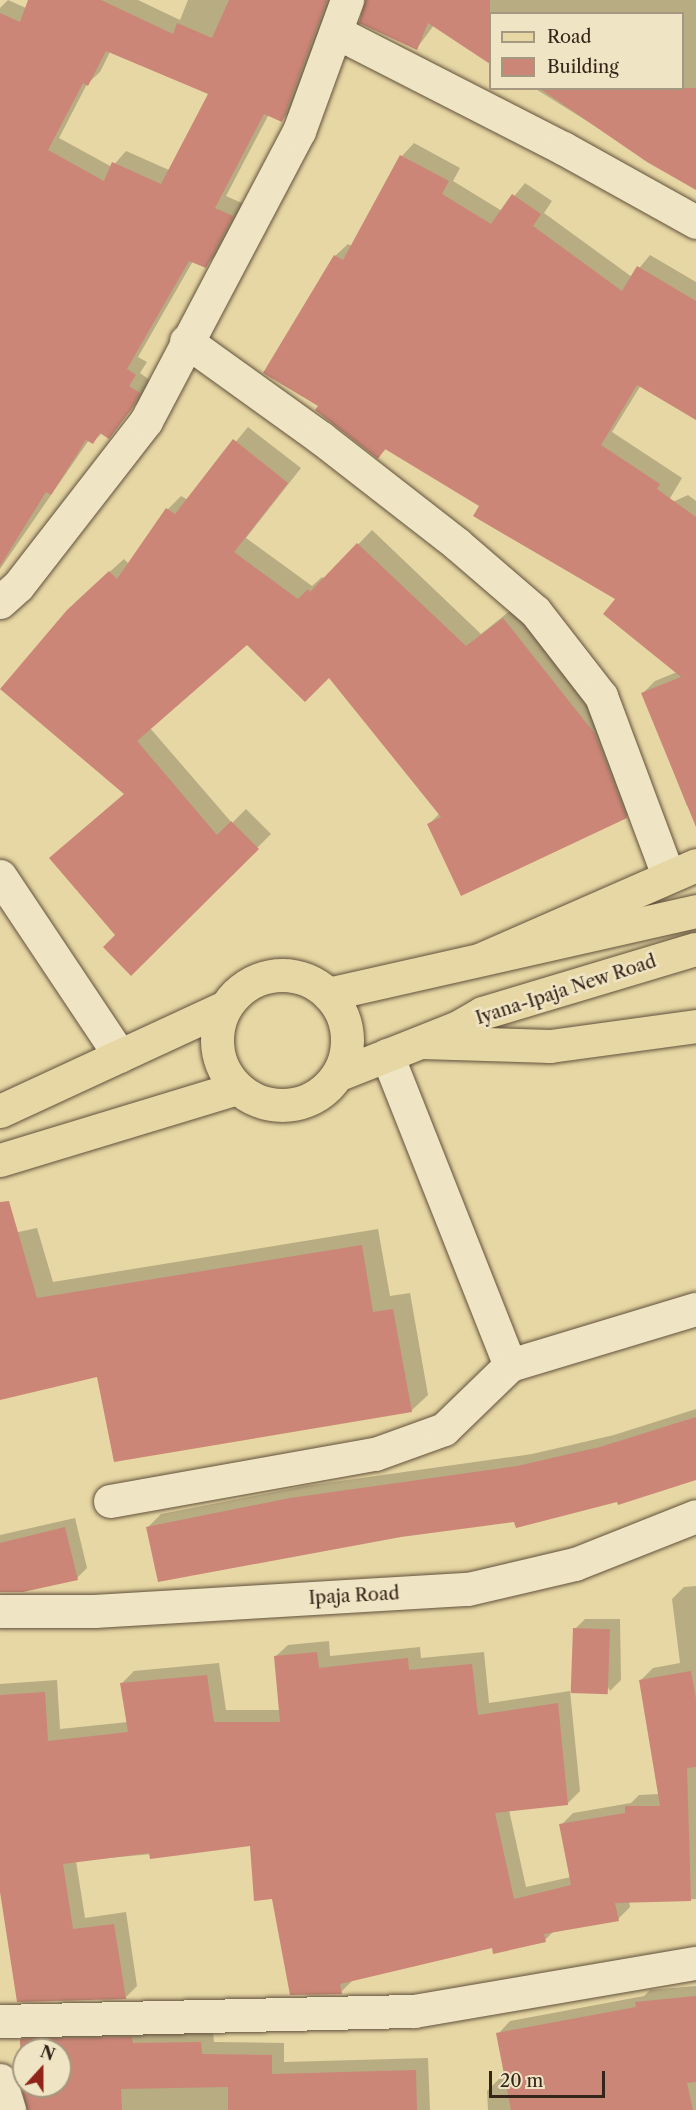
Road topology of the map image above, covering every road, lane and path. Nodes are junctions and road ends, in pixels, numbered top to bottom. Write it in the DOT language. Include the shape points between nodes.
graph roads {
  1 [pos="347,0"];
  2 [pos="336,32"];
  3 [pos="696,222"];
  4 [pos="186,341"];
  5 [pos="0,602"];
  6 [pos="682,870"];
  7 [pos="0,876"];
  8 [pos="696,911"];
  9 [pos="696,949"];
  10 [pos="481,959"];
  11 [pos="328,994"];
  12 [pos="223,1008"];
  13 [pos="696,1026"];
  14 [pos="422,1042"];
  15 [pos="387,1055"];
  16 [pos="120,1056"];
  17 [pos="337,1075"];
  18 [pos="237,1088"];
  19 [pos="0,1111"];
  20 [pos="0,1161"];
  21 [pos="696,1309"];
  22 [pos="510,1365"];
  23 [pos="110,1501"];
  24 [pos="696,1516"];
  25 [pos="0,1611"];
  26 [pos="696,1963"];
  27 [pos="0,2021"];
  28 [pos="0,2080"];
  29 [pos="9,2110"];
  1 -- 2 [label="street"];
  2 -- 3 [label="street" via="563,148"];
  2 -- 4 [label="street" via="299,131"];
  4 -- 5 [label="street" via="146,421 18,586"];
  4 -- 6 [label="street" via="321,438 457,544 535,611 601,696"];
  6 -- 10 [label="main road"];
  7 -- 16 [label="street"];
  8 -- 10 [label="main road"];
  9 -- 14 [label="main road, Iyana-Ipaja New Road" via="482,1013"];
  10 -- 11 [label="main road"];
  11 -- 12 [label="main road" via="308,980 284,975 268,977 239,990"];
  11 -- 17 [label="main road" via="341,1012 347,1032 346,1055"];
  12 -- 16 [label="main road"];
  12 -- 18 [label="main road" via="217,1029 217,1051 224,1071"];
  13 -- 14 [label="main road" via="550,1046"];
  14 -- 15 [label="main road, Iyana-Ipaja New Road"];
  15 -- 17 [label="main road, Iyana-Ipaja New Road"];
  15 -- 22 [label="street"];
  16 -- 19 [label="main road"];
  17 -- 18 [label="main road" via="322,1092 302,1103 279,1106 257,1100"];
  18 -- 20 [label="main road"];
  21 -- 22 [label="street"];
  22 -- 23 [label="street" via="444,1429 375,1454"];
  24 -- 25 [label="street, Ipaja Road" via="575,1564 468,1589 94,1611"];
  26 -- 27 [label="street" via="414,2011"];
  28 -- 29 [label="street"];
}
